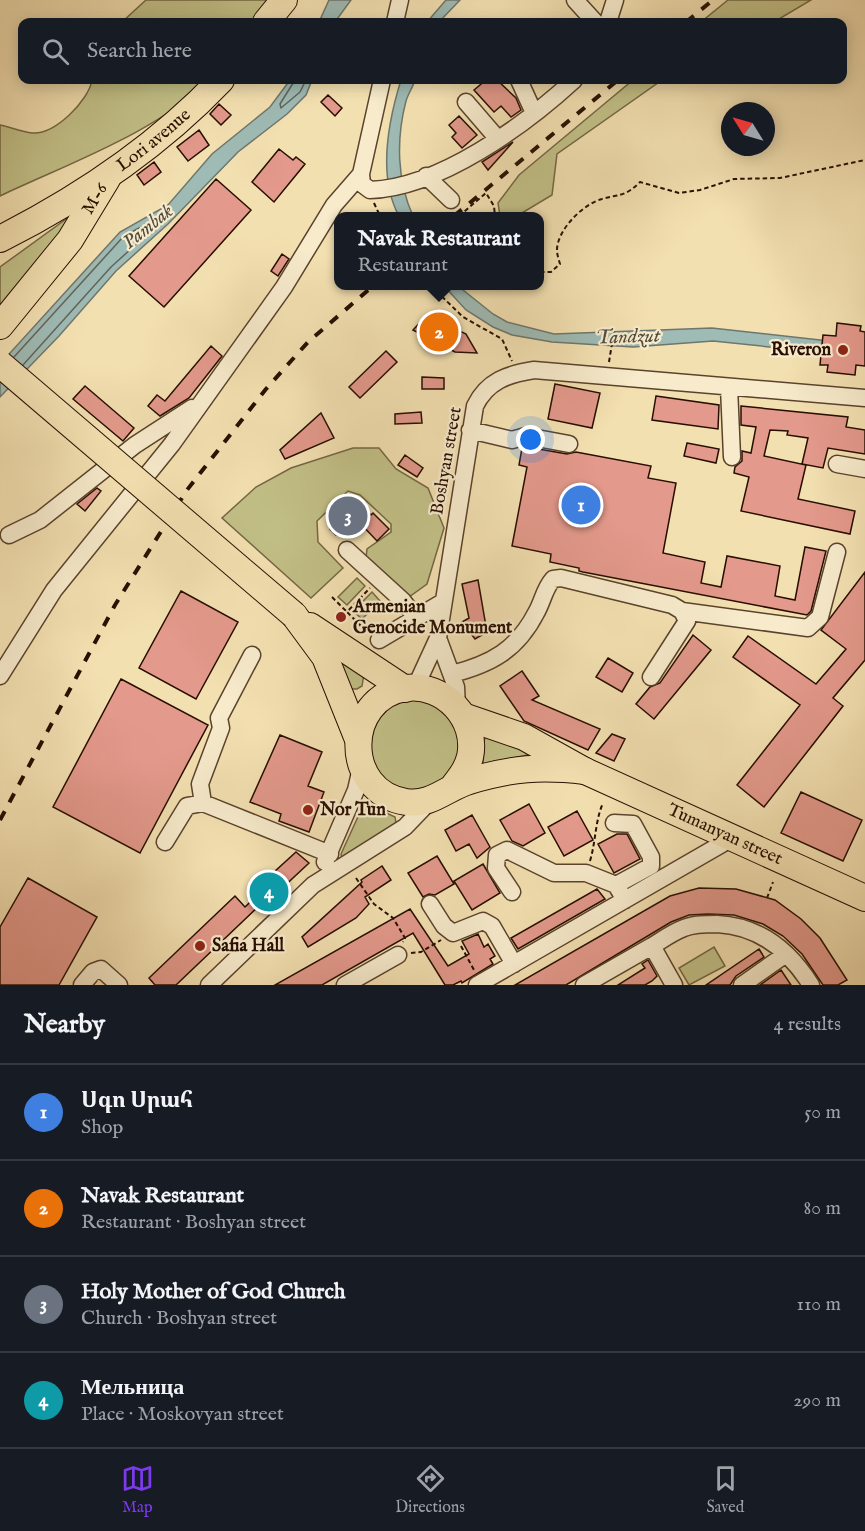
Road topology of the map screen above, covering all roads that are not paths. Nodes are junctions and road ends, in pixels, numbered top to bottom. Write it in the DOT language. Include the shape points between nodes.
graph roads {
  1 [pos="284,0"];
  2 [pos="400,0"];
  3 [pos="574,0"];
  4 [pos="615,0"];
  5 [pos="269,18"];
  6 [pos="396,18"];
  7 [pos="591,18"];
  8 [pos="609,18"];
  9 [pos="217,84"];
  10 [pos="381,84"];
  11 [pos="521,84"];
  12 [pos="569,84"];
  13 [pos="466,102"];
  14 [pos="534,113"];
  15 [pos="498,138"];
  16 [pos="111,172"];
  17 [pos="362,174"];
  18 [pos="422,178"];
  19 [pos="452,200"];
  20 [pos="39,219"];
  21 [pos="0,239"];
  22 [pos="0,256"];
  23 [pos="0,327"];
  24 [pos="0,364"];
  25 [pos="729,387"];
  26 [pos="204,398"];
  27 [pos="865,398"];
  28 [pos="470,430"];
  29 [pos="569,444"];
  30 [pos="732,457"];
  31 [pos="837,464"];
  32 [pos="865,469"];
  33 [pos="9,535"];
  34 [pos="347,550"];
  35 [pos="837,552"];
  36 [pos="443,602"];
  37 [pos="682,611"];
  38 [pos="294,615"];
  39 [pos="416,618"];
  40 [pos="438,638"];
  41 [pos="379,640"];
  42 [pos="252,655"];
  43 [pos="452,674"];
  44 [pos="0,676"];
  45 [pos="651,677"];
  46 [pos="410,688"];
  47 [pos="460,711"];
  48 [pos="357,737"];
  49 [pos="361,768"];
  50 [pos="585,771"];
  51 [pos="441,794"];
  52 [pos="203,803"];
  53 [pos="614,823"];
  54 [pos="734,837"];
  55 [pos="165,842"];
  56 [pos="330,854"];
  57 [pos="313,885"];
  58 [pos="512,892"];
  59 [pos="621,892"];
  60 [pos="865,898"];
  61 [pos="430,904"];
  62 [pos="652,946"];
  63 [pos="403,954"];
  64 [pos="786,954"];
  65 [pos="514,964"];
  66 [pos="480,984"];
  67 [pos="82,985"];
  68 [pos="119,985"];
  69 [pos="209,985"];
  70 [pos="345,985"];
  71 [pos="584,985"];
  72 [pos="674,985"];
  73 [pos="742,985"];
  74 [pos="811,985"];
  1 -- 5 [label="highway"];
  2 -- 6 [label="street"];
  3 -- 7 [label="street"];
  4 -- 8 [label="street"];
  9 -- 16 [label="highway, Lori avenue" via="170,130"];
  10 -- 17 [label="street"];
  11 -- 14 [label="street"];
  12 -- 14 [label="street"];
  13 -- 15 [label="street"];
  14 -- 15 [label="street"];
  15 -- 18 [label="street"];
  16 -- 20 [label="highway, M-6"];
  16 -- 23 [label="highway, M-6" via="70,240"];
  17 -- 18 [label="street" via="363,184 370,190"];
  17 -- 26 [label="street" via="334,205 284,287"];
  18 -- 19 [label="street"];
  20 -- 21 [label="highway, M-6"];
  20 -- 22 [label="highway"];
  24 -- 38 [label="highway, bridge"];
  25 -- 27 [label="street, Boshyan street"];
  25 -- 28 [label="street, Boshyan street" via="534,370 517,372 492,383 481,395"];
  25 -- 30 [label="street"];
  26 -- 33 [label="street" via="135,445 40,520"];
  26 -- 44 [label="street" via="121,510 54,590"];
  28 -- 29 [label="street" via="512,440 526,436"];
  28 -- 36 [label="street, Boshyan street"];
  31 -- 32 [label="street"];
  34 -- 39 [label="street"];
  35 -- 37 [label="street" via="820,617 808,628"];
  36 -- 39 [label="street"];
  36 -- 40 [label="street, Boshyan street"];
  37 -- 43 [label="street" via="672,605 553,579 517,641 488,663"];
  37 -- 45 [label="street" via="687,621"];
  38 -- 46 [label="highway"];
  38 -- 48 [label="highway" via="325,657"];
  39 -- 41 [label="street"];
  40 -- 43 [label="street, Boshyan street"];
  40 -- 46 [label="street, Boshyan street"];
  42 -- 52 [label="street" via="219,718 221,728 200,784"];
  43 -- 47 [label="street, Boshyan street"];
  46 -- 47 [label="highway" via="436,693"];
  46 -- 48 [label="highway" via="391,693 369,710"];
  47 -- 50 [label="highway" via="518,735"];
  47 -- 51 [label="highway" via="470,736 470,757 462,776"];
  48 -- 49 [label="highway"];
  49 -- 51 [label="highway" via="384,794 407,802"];
  49 -- 56 [label="street"];
  50 -- 51 [label="highway" via="546,766 520,769 467,782"];
  50 -- 54 [label="highway, Tumanyan street"];
  51 -- 57 [label="street" via="405,827"];
  52 -- 55 [label="street" via="187,806"];
  52 -- 56 [label="street"];
  53 -- 59 [label="street" via="633,824 651,857 651,866"];
  54 -- 59 [label="street"];
  54 -- 60 [label="highway, Tumanyan street"];
  56 -- 57 [label="street"];
  57 -- 69 [label="street"];
  58 -- 59 [label="street" via="496,868 497,855 507,850 554,873 586,873"];
  59 -- 65 [label="street"];
  61 -- 65 [label="street" via="453,933 483,921 492,926"];
  62 -- 64 [label="street" via="685,927 734,925 754,930"];
  62 -- 71 [label="street"];
  62 -- 72 [label="street"];
  63 -- 70 [label="street"];
  64 -- 73 [label="street"];
  64 -- 74 [label="street"];
  65 -- 66 [label="street"];
  67 -- 68 [label="street" via="93,972 102,969"];
}
